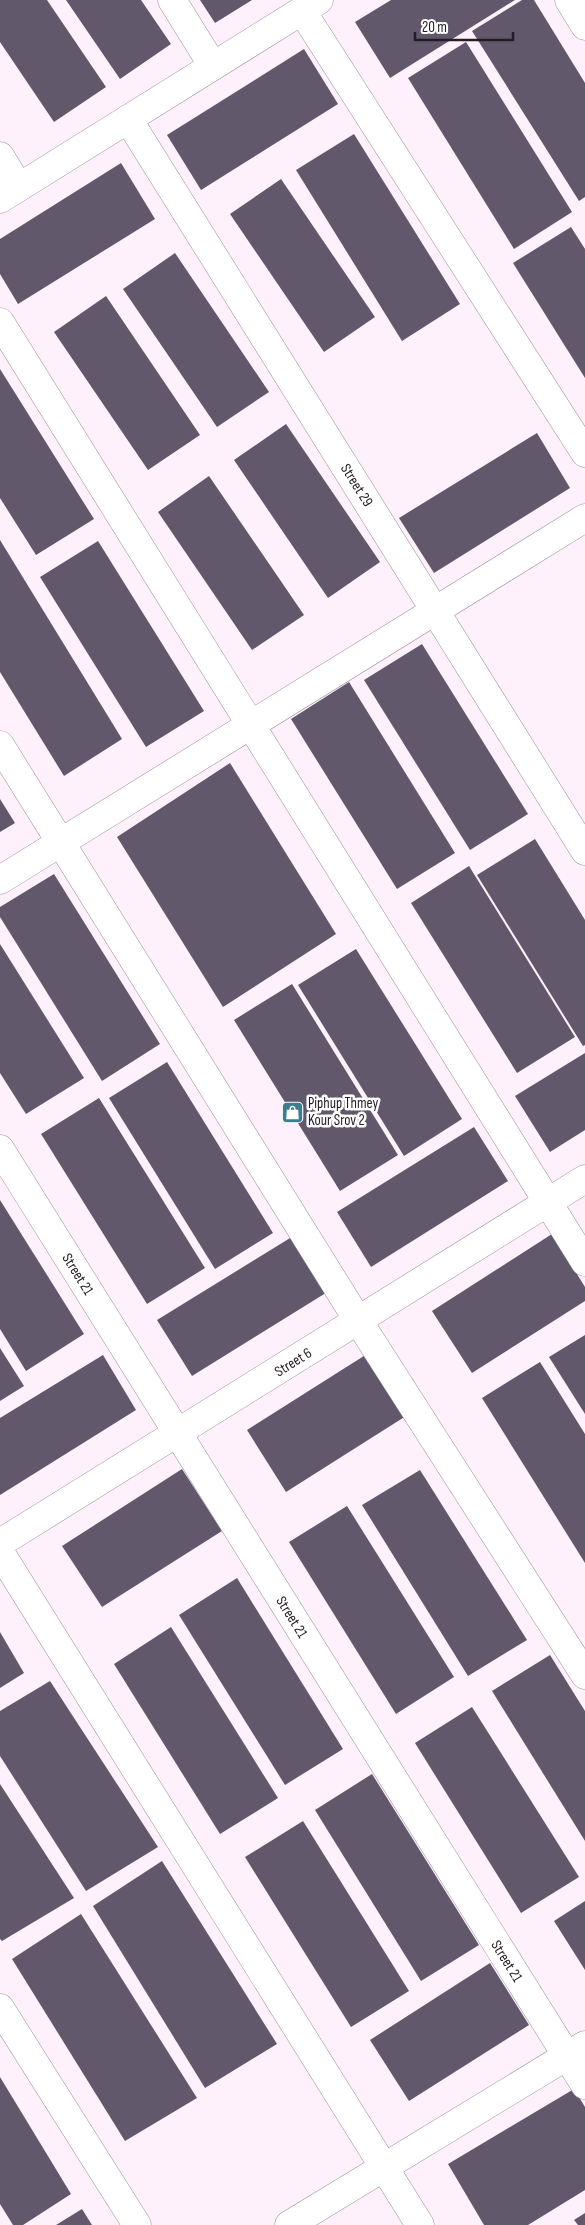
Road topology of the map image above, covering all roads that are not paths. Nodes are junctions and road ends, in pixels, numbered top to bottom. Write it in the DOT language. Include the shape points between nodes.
graph roads {
  1 [pos="172,0"];
  2 [pos="569,0"];
  3 [pos="311,5"];
  4 [pos="585,26"];
  5 [pos="213,66"];
  6 [pos="128,119"];
  7 [pos="0,156"];
  8 [pos="10,193"];
  9 [pos="0,322"];
  10 [pos="585,454"];
  11 [pos="585,518"];
  12 [pos="435,610"];
  13 [pos="250,724"];
  14 [pos="0,745"];
  15 [pos="60,842"];
  16 [pos="585,851"];
  17 [pos="0,880"];
  18 [pos="0,1149"];
  19 [pos="585,1179"];
  20 [pos="548,1202"];
  21 [pos="585,1262"];
  22 [pos="359,1322"];
  23 [pos="177,1433"];
  24 [pos="0,1543"];
  25 [pos="0,1552"];
  26 [pos="585,1674"];
  27 [pos="0,2008"];
  28 [pos="576,2051"];
  29 [pos="585,2085"];
  30 [pos="383,2166"];
  31 [pos="137,2225"];
  32 [pos="289,2225"];
  33 [pos="420,2225"];
  1 -- 5 [label="street"];
  2 -- 4 [label="street"];
  3 -- 5 [label="street"];
  3 -- 10 [label="street"];
  5 -- 6 [label="street"];
  6 -- 8 [label="street"];
  6 -- 12 [label="street, Street 29"];
  7 -- 8 [label="street"];
  9 -- 13 [label="street"];
  11 -- 12 [label="street"];
  12 -- 13 [label="street"];
  12 -- 16 [label="street, Street 29"];
  13 -- 15 [label="street"];
  13 -- 20 [label="street"];
  14 -- 15 [label="street"];
  15 -- 17 [label="street"];
  15 -- 22 [label="street"];
  18 -- 23 [label="street, Street 21"];
  19 -- 20 [label="street, Street 6"];
  20 -- 21 [label="street"];
  20 -- 22 [label="street, Street 6"];
  22 -- 23 [label="street, Street 6"];
  22 -- 26 [label="street"];
  23 -- 24 [label="street, Street 6"];
  23 -- 28 [label="street, Street 21"];
  25 -- 30 [label="street"];
  27 -- 31 [label="street"];
  28 -- 29 [label="street, Street 21"];
  28 -- 30 [label="street"];
  30 -- 32 [label="street"];
  30 -- 33 [label="street"];
}
